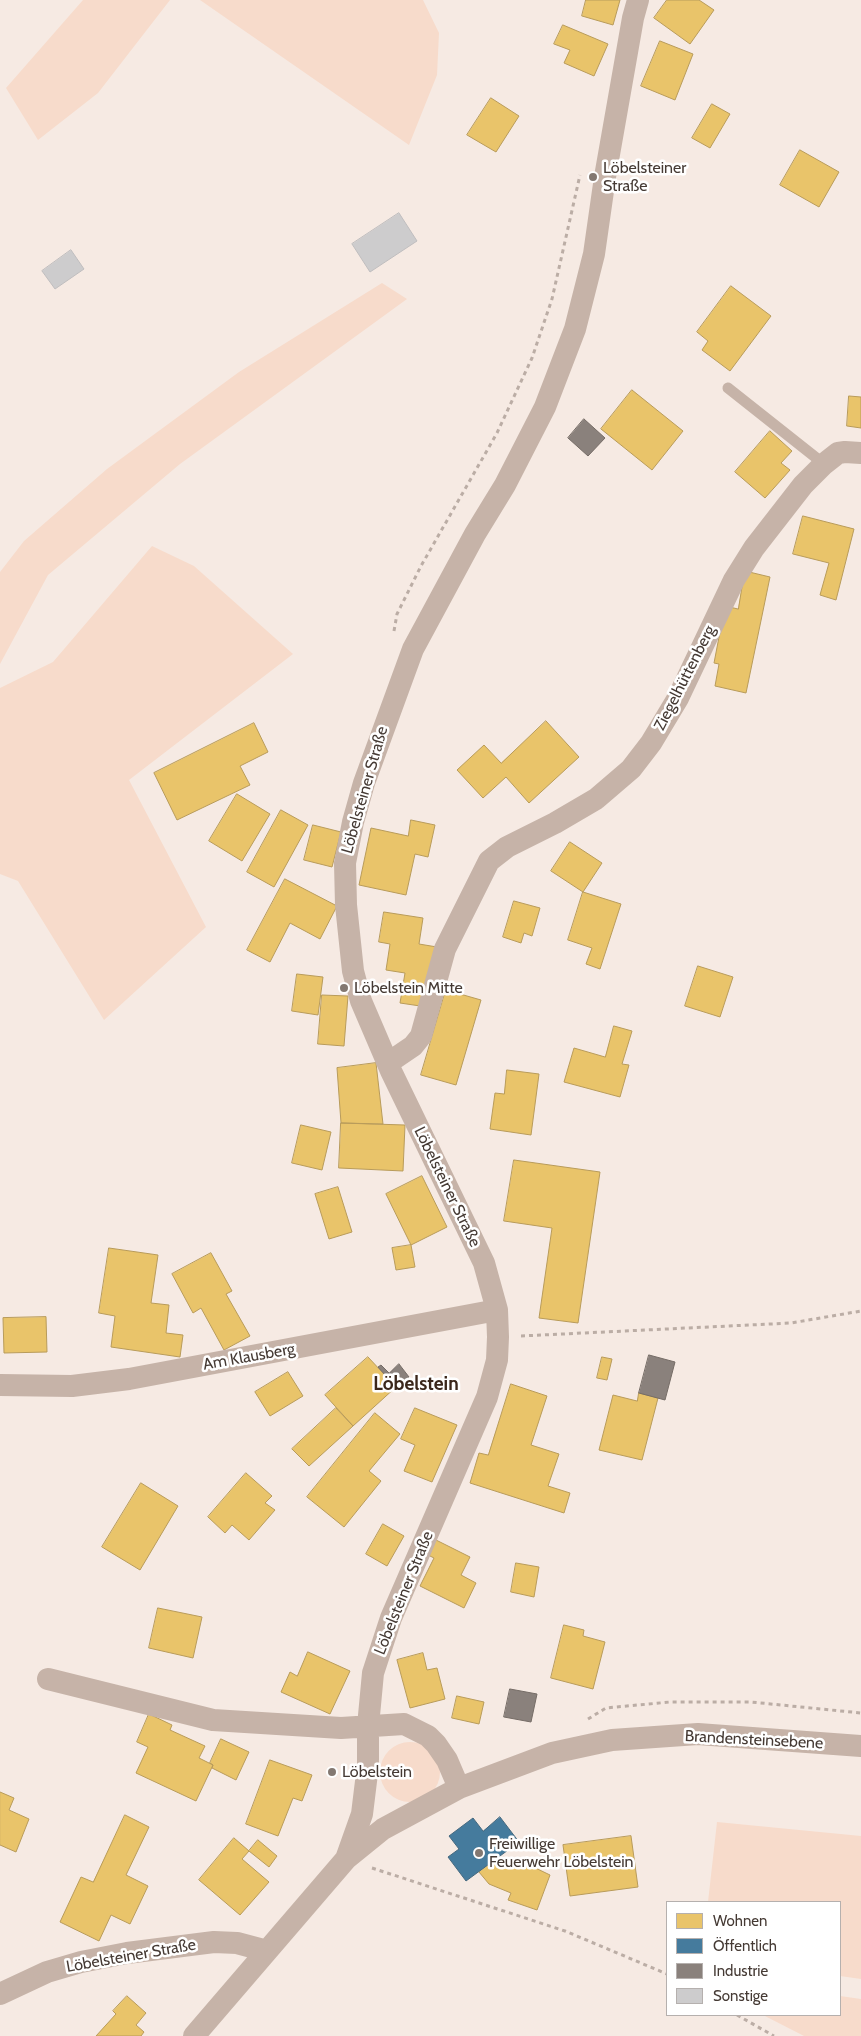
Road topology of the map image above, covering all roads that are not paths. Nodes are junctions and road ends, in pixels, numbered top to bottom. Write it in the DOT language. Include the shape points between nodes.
graph roads {
  1 [pos="638,0"];
  2 [pos="728,388"];
  3 [pos="861,453"];
  4 [pos="824,464"];
  5 [pos="388,1063"];
  6 [pos="497,1310"];
  7 [pos="0,1385"];
  8 [pos="48,1679"];
  9 [pos="368,1726"];
  10 [pos="861,1746"];
  11 [pos="459,1788"];
  12 [pos="346,1859"];
  13 [pos="267,1951"];
  14 [pos="0,1994"];
  15 [pos="194,2036"];
  1 -- 5 [label="street, Löbelsteiner Straße" via="594,254 575,329 545,407 413,649 353,822 344,863 354,971 361,1001"];
  2 -- 4 [label="lane"];
  3 -- 4 [label="street, Ziegelhüttenberg" via="838,453"];
  4 -- 5 [label="street, Ziegelhüttenberg" via="803,485 754,548 734,580 678,698 631,769 596,799 489,860 445,949 421,1036 413,1046"];
  5 -- 6 [label="street, Löbelsteiner Straße" via="484,1263"];
  6 -- 7 [label="street, Am Klausberg" via="129,1379 72,1386"];
  6 -- 9 [label="street, Löbelsteiner Straße" via="497,1360 488,1397 391,1618 373,1673"];
  8 -- 9 [label="street" via="213,1720 341,1728"];
  9 -- 11 [label="street" via="404,1724 428,1736 447,1760"];
  9 -- 12 [label="street, Löbelsteiner Straße" via="368,1765 362,1814"];
  10 -- 11 [label="street, Brandensteinsebene" via="698,1734 612,1740 552,1753"];
  11 -- 12 [label="street, Brandensteinsebene" via="383,1829"];
  12 -- 13 [label="street, Löbelsteiner Straße"];
  13 -- 14 [label="street, Löbelsteiner Straße" via="237,1943 214,1942 127,1953 47,1972"];
  13 -- 15 [label="street, Löbelsteiner Straße"];
}
